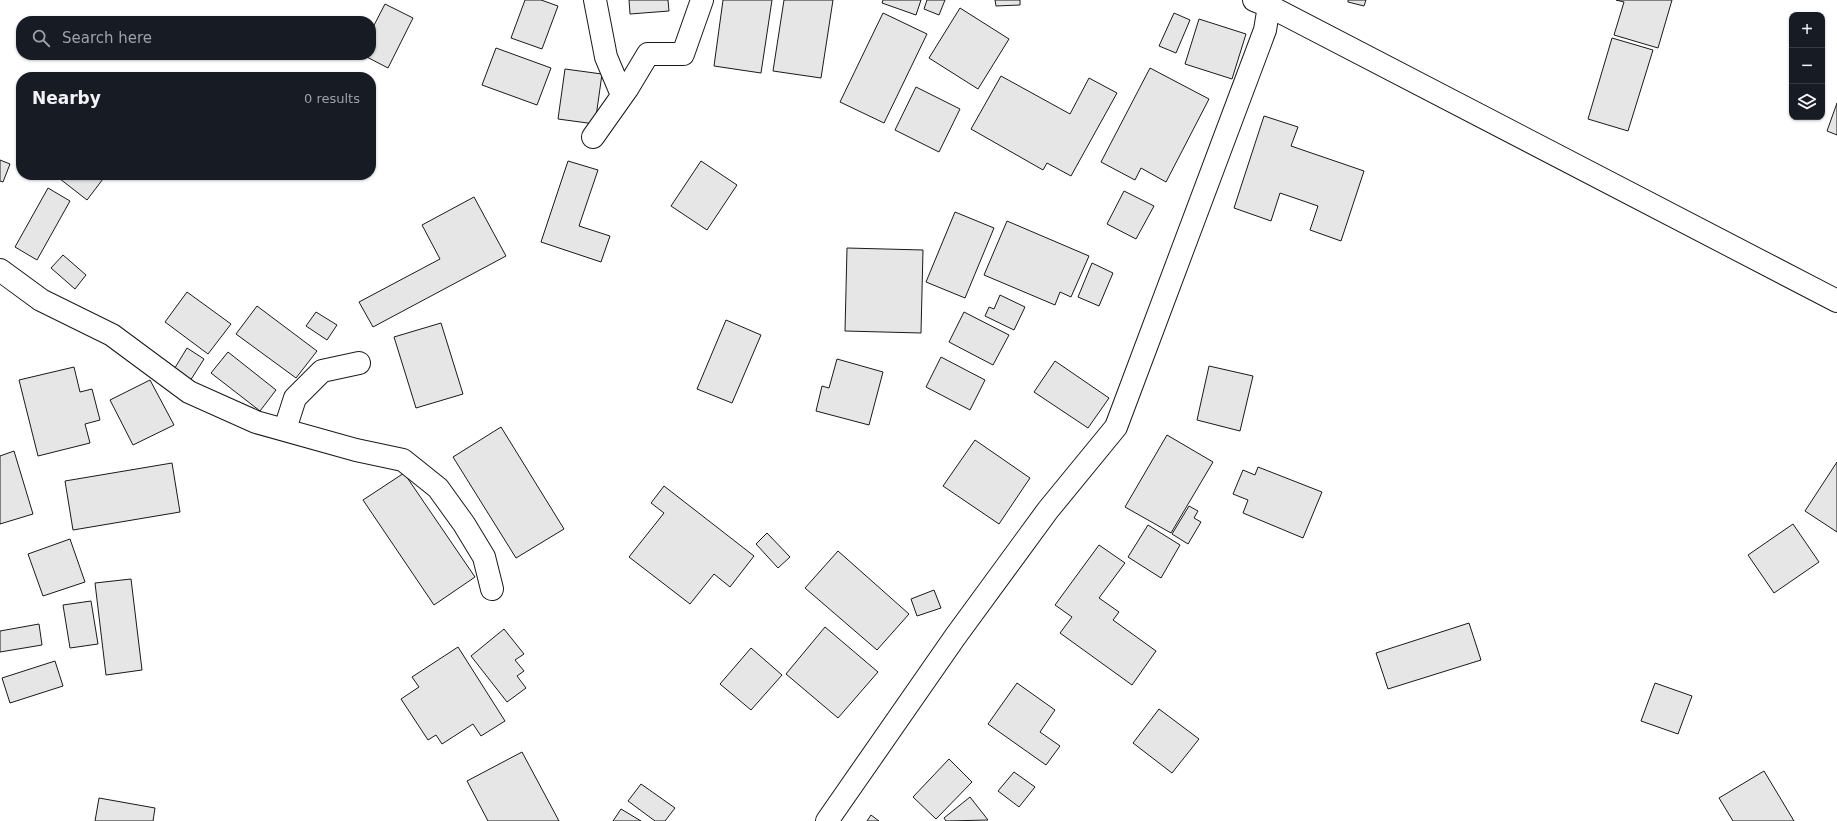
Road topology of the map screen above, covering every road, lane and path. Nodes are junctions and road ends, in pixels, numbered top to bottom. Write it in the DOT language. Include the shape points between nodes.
graph roads {
  1 [pos="595,0"];
  2 [pos="702,0"];
  3 [pos="1262,3"];
  4 [pos="622,95"];
  5 [pos="593,137"];
  6 [pos="0,270"];
  7 [pos="1837,301"];
  8 [pos="359,363"];
  9 [pos="284,429"];
  10 [pos="492,588"];
  11 [pos="827,821"];
  1 -- 4 [label="street" via="606,57"];
  2 -- 4 [label="street" via="682,54 648,54"];
  3 -- 7 [label="street"];
  3 -- 11 [label="street" via="1265,30 1116,427 1048,510 955,637"];
  4 -- 5 [label="street"];
  6 -- 9 [label="street" via="41,300 112,335 189,392 256,422"];
  8 -- 9 [label="street" via="322,371 295,398"];
  9 -- 10 [label="street" via="356,450 402,460 438,488 464,524 484,557"];
}
